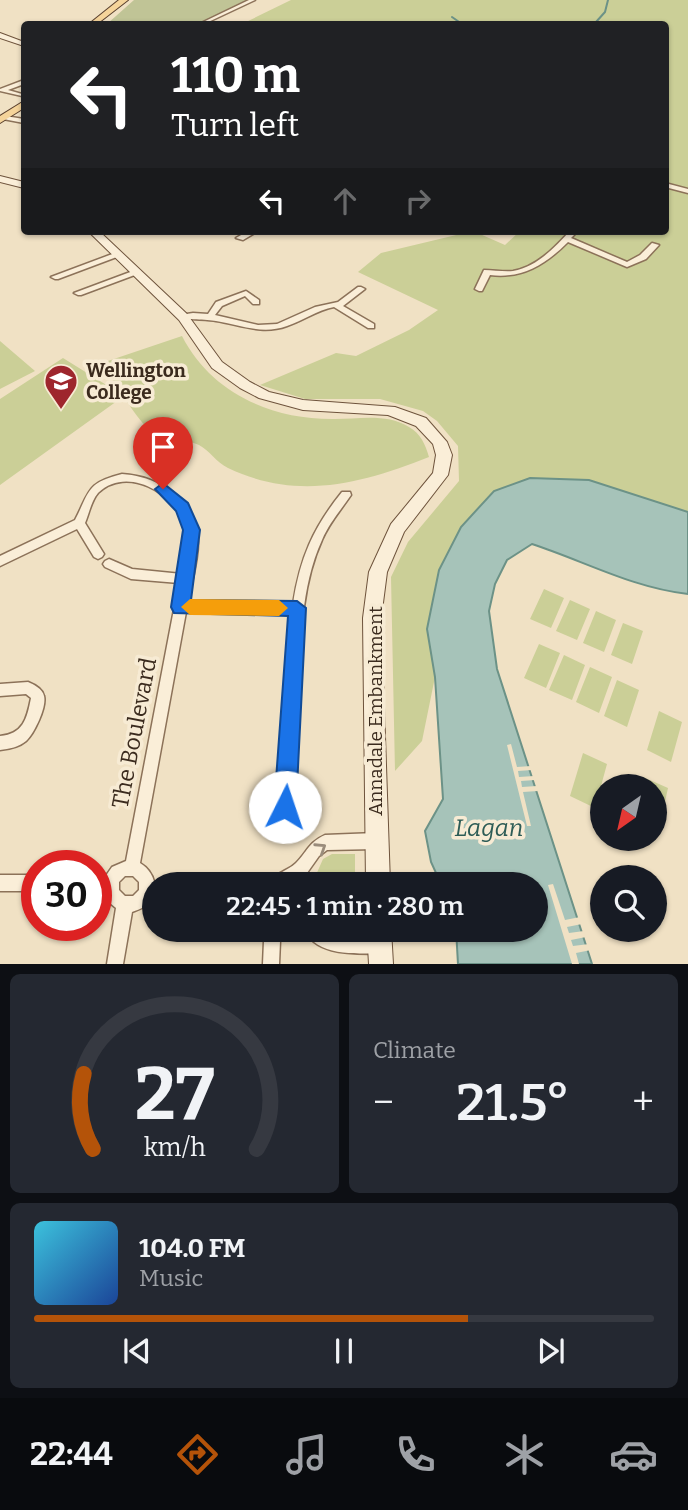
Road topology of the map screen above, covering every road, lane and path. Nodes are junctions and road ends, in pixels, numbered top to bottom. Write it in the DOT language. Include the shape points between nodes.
graph roads {
  1 [pos="121,0"];
  2 [pos="253,0"];
  3 [pos="96,21"];
  4 [pos="208,21"];
  5 [pos="0,35"];
  6 [pos="21,43"];
  7 [pos="21,83"];
  8 [pos="21,101"];
  9 [pos="21,103"];
  10 [pos="3,119"];
  11 [pos="21,121"];
  12 [pos="0,179"];
  13 [pos="21,184"];
  14 [pos="669,186"];
  15 [pos="688,191"];
  16 [pos="97,235"];
  17 [pos="570,235"];
  18 [pos="567,239"];
  19 [pos="654,245"];
  20 [pos="118,256"];
  21 [pos="136,273"];
  22 [pos="55,278"];
  23 [pos="360,289"];
  24 [pos="479,289"];
  25 [pos="78,293"];
  26 [pos="256,302"];
  27 [pos="339,305"];
  28 [pos="183,317"];
  29 [pos="209,318"];
  30 [pos="371,326"];
  31 [pos="346,495"];
  32 [pos="79,523"];
  33 [pos="97,554"];
  34 [pos="0,561"];
  35 [pos="109,564"];
  36 [pos="185,579"];
  37 [pos="181,607"];
  38 [pos="297,608"];
  39 [pos="0,690"];
  40 [pos="0,743"];
  41 [pos="283,834"];
  42 [pos="376,841"];
  43 [pos="132,867"];
  44 [pos="142,872"];
  45 [pos="296,872"];
  46 [pos="377,872"];
  47 [pos="112,878"];
  48 [pos="0,883"];
  49 [pos="21,883"];
  50 [pos="112,896"];
  51 [pos="142,896"];
  52 [pos="125,904"];
  53 [pos="272,942"];
  54 [pos="329,942"];
  55 [pos="380,947"];
  56 [pos="115,964"];
  57 [pos="271,964"];
  1 -- 3 [label="main road"];
  2 -- 4 [label="street"];
  5 -- 6 [label="street"];
  7 -- 8 [label="street" via="2,90"];
  9 -- 10 [label="main road"];
  10 -- 11 [label="street"];
  12 -- 13 [label="street"];
  14 -- 15 [label="street"];
  16 -- 20 [label="street, Annadale Embankment"];
  17 -- 18 [label="street"];
  18 -- 19 [label="street" via="627,265"];
  18 -- 24 [label="street" via="519,274 487,272"];
  20 -- 21 [label="street, Annadale Embankment"];
  20 -- 22 [label="street"];
  21 -- 25 [label="street"];
  21 -- 28 [label="street, Annadale Embankment"];
  23 -- 27 [label="street"];
  26 -- 29 [label="street" via="246,293 219,304"];
  27 -- 29 [label="street" via="325,306 274,328"];
  27 -- 30 [label="street"];
  28 -- 29 [label="street"];
  28 -- 42 [label="street, Annadale Embankment" via="217,365 254,390 303,405 370,408 409,416 432,432 443,452 440,475 397,529 378,572 372,618"];
  31 -- 38 [label="street" via="328,514 313,547"];
  32 -- 33 [label="street"];
  32 -- 34 [label="street"];
  32 -- 36 [label="street, The Boulevard" via="91,495 107,482 131,477 163,489 183,508 192,530"];
  35 -- 36 [label="street" via="131,574"];
  36 -- 37 [label="street, The Boulevard"];
  37 -- 38 [label="street"];
  37 -- 43 [label="street, The Boulevard"];
  38 -- 41 [label="street"];
  39 -- 40 [label="street" via="28,688 38,696 25,735"];
  45 -- 42 [label="street, one-way" via="325,843"];
  42 -- 46 [label="street, Annadale Embankment"];
  43 -- 44 [label="street"];
  43 -- 47 [label="street"];
  48 -- 49 [label="street"];
  50 -- 52 [label="street"];
  51 -- 52 [label="street"];
  52 -- 56 [label="street"];
  53 -- 57 [label="street"];
  54 -- 55 [label="street"];
}
